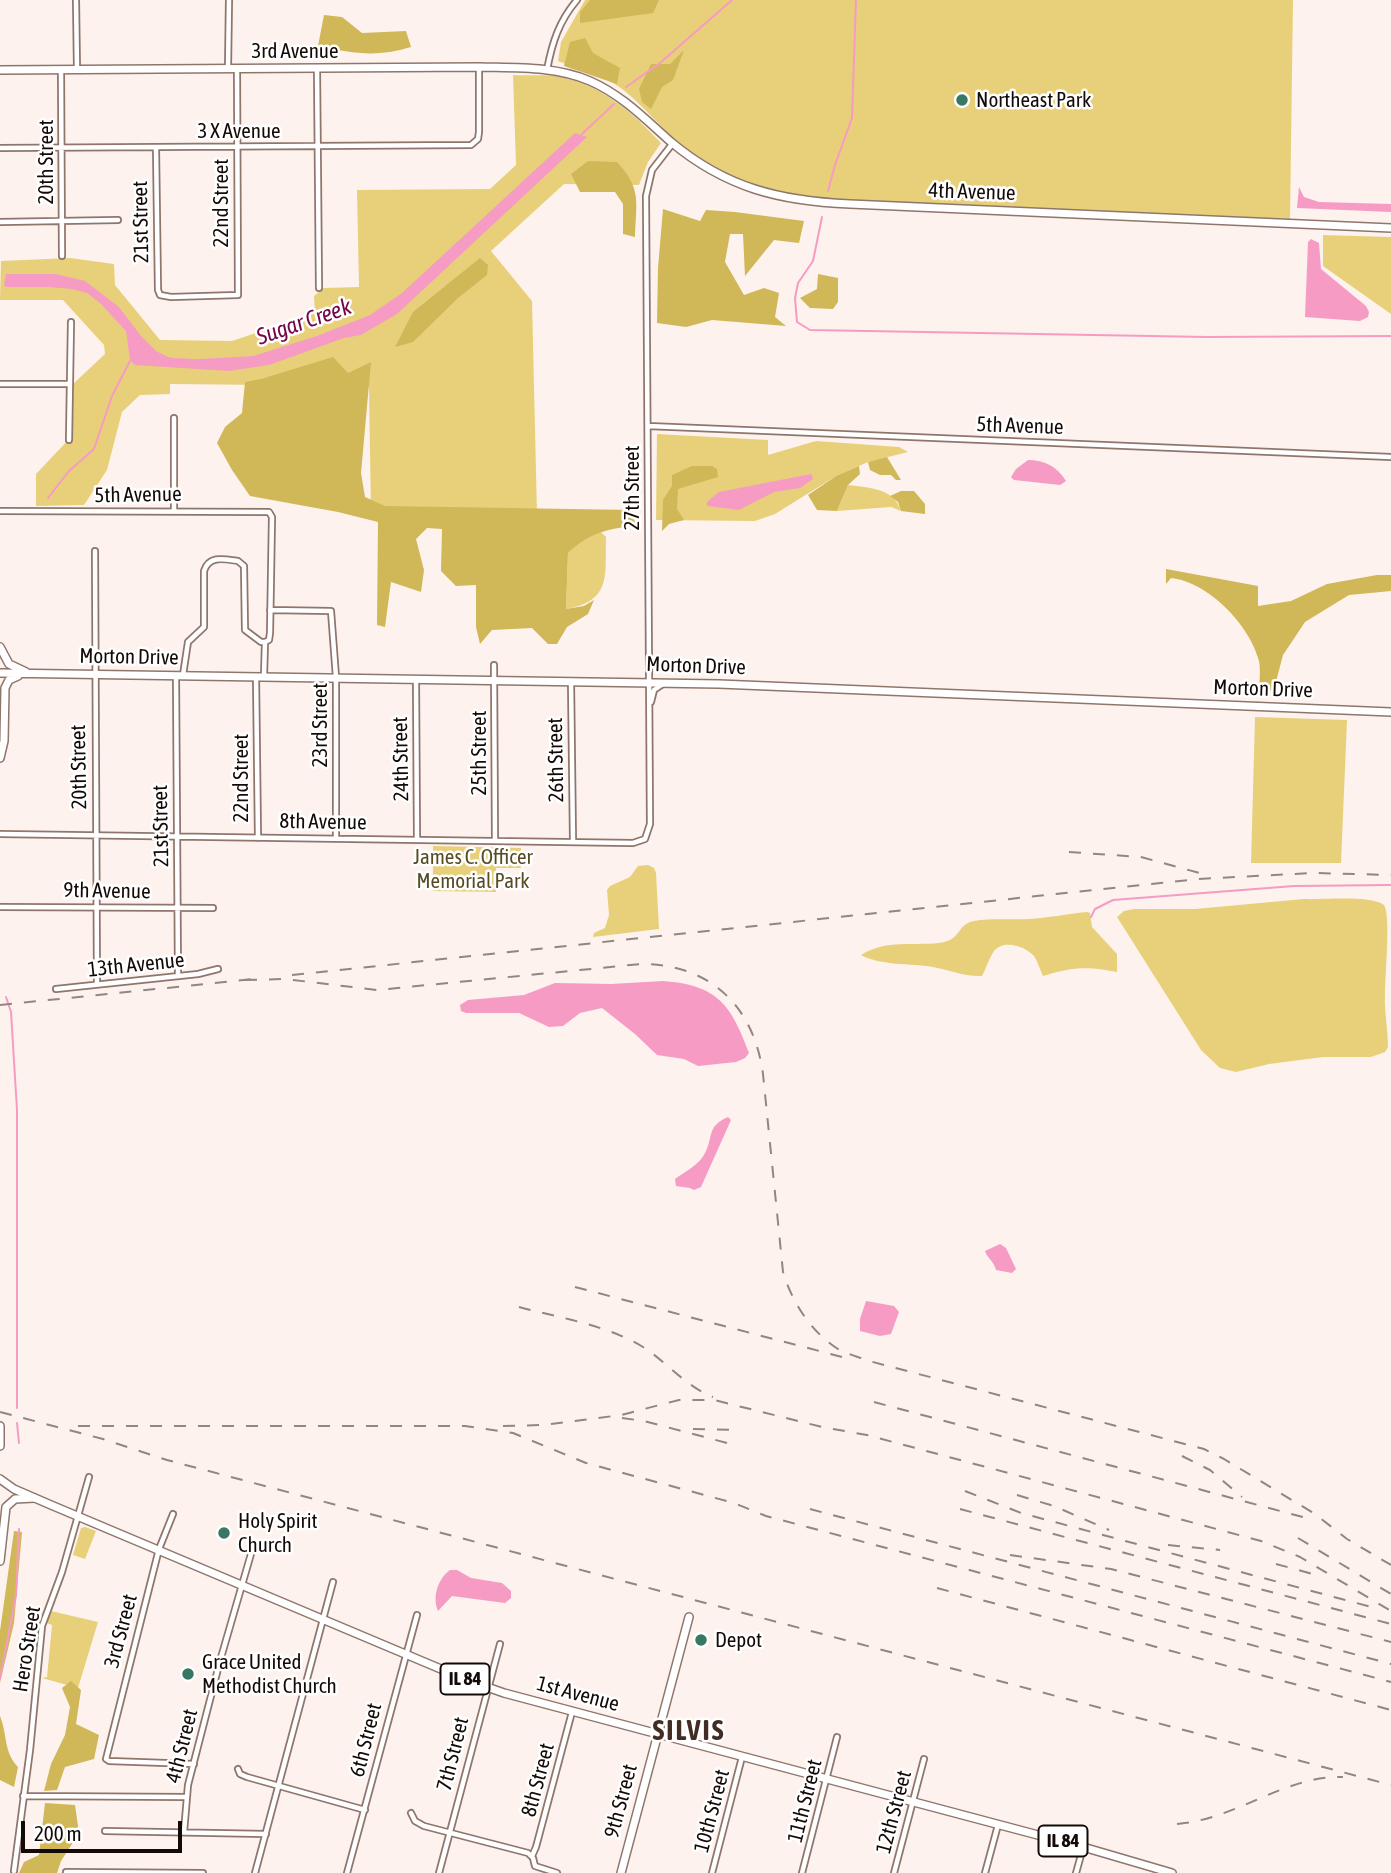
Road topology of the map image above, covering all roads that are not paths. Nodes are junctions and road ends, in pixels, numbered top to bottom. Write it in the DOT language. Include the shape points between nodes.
graph roads {
  1 [pos="76,0"];
  2 [pos="229,0"];
  3 [pos="577,0"];
  4 [pos="478,68"];
  5 [pos="61,69"];
  6 [pos="77,69"];
  7 [pos="232,69"];
  8 [pos="317,69"];
  9 [pos="0,70"];
  10 [pos="547,70"];
  11 [pos="588,80"];
  12 [pos="673,143"];
  13 [pos="62,147"];
  14 [pos="237,147"];
  15 [pos="317,147"];
  16 [pos="0,148"];
  17 [pos="156,148"];
  18 [pos="118,220"];
  19 [pos="61,221"];
  20 [pos="0,222"];
  21 [pos="1391,228"];
  22 [pos="62,256"];
  23 [pos="319,288"];
  24 [pos="160,295"];
  25 [pos="71,322"];
  26 [pos="0,384"];
  27 [pos="70,384"];
  28 [pos="174,418"];
  29 [pos="648,426"];
  30 [pos="69,440"];
  31 [pos="1391,457"];
  32 [pos="174,510"];
  33 [pos="0,511"];
  34 [pos="272,517"];
  35 [pos="95,551"];
  36 [pos="270,610"];
  37 [pos="265,642"];
  38 [pos="0,647"];
  39 [pos="494,665"];
  40 [pos="0,673"];
  41 [pos="29,673"];
  42 [pos="94,673"];
  43 [pos="179,675"];
  44 [pos="260,676"];
  45 [pos="336,677"];
  46 [pos="416,678"];
  47 [pos="495,678"];
  48 [pos="571,680"];
  49 [pos="648,682"];
  50 [pos="668,682"];
  51 [pos="649,709"];
  52 [pos="1391,712"];
  53 [pos="0,758"];
  54 [pos="0,834"];
  55 [pos="96,835"];
  56 [pos="176,836"];
  57 [pos="258,838"];
  58 [pos="337,839"];
  59 [pos="417,839"];
  60 [pos="645,839"];
  61 [pos="495,840"];
  62 [pos="573,841"];
  63 [pos="0,907"];
  64 [pos="96,907"];
  65 [pos="178,908"];
  66 [pos="213,908"];
  67 [pos="218,969"];
  68 [pos="178,976"];
  69 [pos="97,984"];
  70 [pos="56,989"];
  71 [pos="0,1426"];
  72 [pos="0,1446"];
  73 [pos="89,1477"];
  74 [pos="0,1479"];
  75 [pos="35,1498"];
  76 [pos="173,1514"];
  77 [pos="77,1515"];
  78 [pos="253,1547"];
  79 [pos="159,1549"];
  80 [pos="0,1561"];
  81 [pos="333,1582"];
  82 [pos="242,1584"];
  83 [pos="417,1615"];
  84 [pos="689,1617"];
  85 [pos="323,1619"];
  86 [pos="500,1644"];
  87 [pos="405,1653"];
  88 [pos="486,1686"];
  89 [pos="572,1711"];
  90 [pos="658,1734"];
  91 [pos="837,1737"];
  92 [pos="742,1756"];
  93 [pos="923,1759"];
  94 [pos="194,1764"];
  95 [pos="239,1769"];
  96 [pos="826,1779"];
  97 [pos="279,1786"];
  98 [pos="23,1796"];
  99 [pos="186,1797"];
  100 [pos="913,1801"];
  101 [pos="365,1810"];
  102 [pos="411,1813"];
  103 [pos="998,1824"];
  104 [pos="105,1831"];
  105 [pos="184,1832"];
  106 [pos="449,1832"];
  107 [pos="266,1834"];
  108 [pos="1083,1847"];
  109 [pos="532,1856"];
  110 [pos="14,1871"];
  111 [pos="66,1872"];
  112 [pos="1168,1872"];
  113 [pos="203,1873"];
  114 [pos="256,1873"];
  115 [pos="347,1873"];
  116 [pos="439,1873"];
  117 [pos="553,1873"];
  118 [pos="621,1873"];
  119 [pos="712,1873"];
  120 [pos="802,1873"];
  121 [pos="894,1873"];
  122 [pos="985,1873"];
  123 [pos="1076,1873"];
  1 -- 6 [label="street"];
  2 -- 7 [label="street, 22nd Street"];
  3 -- 10 [label="street" via="559,24"];
  4 -- 8 [label="street, 3rd Avenue"];
  4 -- 10 [label="street, 3rd Avenue"];
  4 -- 15 [label="street, 3 X Avenue" via="476,141 463,146"];
  5 -- 6 [label="street, 3rd Avenue"];
  5 -- 9 [label="street, 3rd Avenue"];
  5 -- 13 [label="street, 20th Street"];
  6 -- 7 [label="street, 3rd Avenue"];
  7 -- 8 [label="street, 3rd Avenue"];
  7 -- 14 [label="street, 22nd Street"];
  8 -- 15 [label="street"];
  10 -- 11 [label="street, 3rd Avenue"];
  11 -- 12 [label="street, 4th Avenue" via="622,99"];
  12 -- 21 [label="street, 4th Avenue" via="736,183 812,202"];
  12 -- 29 [label="street, 27th Street" via="655,163 647,185"];
  13 -- 16 [label="street, 3 X Avenue"];
  13 -- 17 [label="street, 3 X Avenue"];
  13 -- 19 [label="street, 20th Street"];
  14 -- 15 [label="street, 3 X Avenue"];
  14 -- 17 [label="street, 3 X Avenue"];
  14 -- 24 [label="street, 22nd Street" via="238,295"];
  15 -- 23 [label="street"];
  17 -- 24 [label="street, 21st Street"];
  18 -- 19 [label="street"];
  19 -- 20 [label="street"];
  19 -- 22 [label="street, 20th Street"];
  25 -- 27 [label="street"];
  26 -- 27 [label="street"];
  27 -- 30 [label="street"];
  28 -- 32 [label="street"];
  29 -- 31 [label="street, 5th Avenue"];
  29 -- 49 [label="street, 27th Street"];
  32 -- 33 [label="street, 5th Avenue"];
  32 -- 34 [label="street, 5th Avenue" via="262,510"];
  34 -- 36 [label="street, 22nd Street"];
  35 -- 42 [label="street, 20th Street"];
  36 -- 37 [label="street, 22nd Street" via="270,637"];
  36 -- 45 [label="street, 23rd Street" via="331,611"];
  37 -- 43 [label="street, 21st Street" via="245,630 244,566 238,561 213,560 205,568 204,627 188,642"];
  37 -- 44 [label="street, 22nd Street"];
  38 -- 41 [label="street" via="9,664"];
  39 -- 47 [label="street, 25th Street"];
  40 -- 41 [label="street, Morton Drive"];
  41 -- 42 [label="street, Morton Drive"];
  41 -- 53 [label="street" via="9,680 5,688"];
  42 -- 43 [label="street, Morton Drive"];
  42 -- 55 [label="street, 20th Street"];
  43 -- 44 [label="street, Morton Drive"];
  43 -- 56 [label="street, 21st Street"];
  44 -- 45 [label="street, Morton Drive"];
  44 -- 57 [label="street, 22nd Street"];
  45 -- 46 [label="street, Morton Drive"];
  45 -- 58 [label="street, 23rd Street"];
  46 -- 47 [label="street, Morton Drive"];
  46 -- 59 [label="street, 24th Street"];
  47 -- 48 [label="street, Morton Drive"];
  47 -- 61 [label="street, 25th Street"];
  48 -- 49 [label="street, Morton Drive"];
  48 -- 62 [label="street, 26th Street"];
  49 -- 50 [label="street, Morton Drive"];
  49 -- 51 [label="street, 27th Street"];
  50 -- 51 [label="street" via="654,690"];
  50 -- 52 [label="street, Morton Drive"];
  51 -- 60 [label="street, 27th Street" via="650,824"];
  54 -- 55 [label="street, 8th Avenue"];
  55 -- 56 [label="street, 8th Avenue"];
  55 -- 64 [label="street, 20th Street"];
  56 -- 57 [label="street, 8th Avenue"];
  56 -- 65 [label="street, 21st Street"];
  57 -- 58 [label="street, 8th Avenue"];
  58 -- 59 [label="street, 8th Avenue"];
  59 -- 61 [label="street, 8th Avenue"];
  60 -- 62 [label="street, 8th Avenue"];
  61 -- 62 [label="street, 8th Avenue"];
  63 -- 64 [label="street, 9th Avenue"];
  64 -- 65 [label="street, 9th Avenue"];
  64 -- 69 [label="street, 20th Street"];
  65 -- 66 [label="street, 9th Avenue"];
  65 -- 68 [label="street, 21st Street"];
  67 -- 68 [label="street, 13th Avenue"];
  68 -- 69 [label="street, 13th Avenue"];
  69 -- 70 [label="street, 13th Avenue"];
  71 -- 72 [label="street"];
  73 -- 77 [label="street, Hero Street"];
  74 -- 75 [label="street, 1st Avenue / IL 84"];
  75 -- 77 [label="street, 1st Avenue / IL 84"];
  75 -- 80 [label="street" via="16,1499 6,1507"];
  76 -- 79 [label="street, 3rd Street"];
  77 -- 79 [label="street, 1st Avenue / IL 84"];
  77 -- 98 [label="street, Hero Street" via="42,1626"];
  78 -- 82 [label="street, 4th Street"];
  79 -- 82 [label="street, 1st Avenue / IL 84"];
  79 -- 94 [label="street, 3rd Street" via="106,1759"];
  81 -- 85 [label="street"];
  82 -- 85 [label="street, 1st Avenue / IL 84"];
  82 -- 94 [label="street, 4th Street"];
  83 -- 87 [label="street, 6th Street"];
  84 -- 90 [label="street, 9th Street"];
  85 -- 87 [label="street, 1st Avenue / IL 84"];
  85 -- 97 [label="street"];
  86 -- 88 [label="street, 7th Street"];
  87 -- 88 [label="street, 1st Avenue / IL 84"];
  87 -- 101 [label="street, 6th Street"];
  88 -- 89 [label="street, 1st Avenue / IL 84"];
  88 -- 106 [label="street, 7th Street"];
  89 -- 90 [label="street, 1st Avenue / IL 84"];
  89 -- 109 [label="street, 8th Street"];
  90 -- 92 [label="street, 1st Avenue / IL 84"];
  90 -- 118 [label="street, 9th Street"];
  91 -- 96 [label="street, 11th Street"];
  92 -- 96 [label="street, 1st Avenue / IL 84"];
  92 -- 119 [label="street, 10th Street"];
  93 -- 100 [label="street, 12th Street"];
  94 -- 99 [label="street, 4th Street"];
  95 -- 97 [label="street" via="247,1777"];
  96 -- 100 [label="street, 1st Avenue / IL 84"];
  96 -- 120 [label="street, 11th Street"];
  97 -- 101 [label="street"];
  97 -- 107 [label="street"];
  98 -- 99 [label="street"];
  98 -- 110 [label="street, Hero Street"];
  99 -- 105 [label="street, 4th Street"];
  100 -- 103 [label="street, 1st Avenue / IL 84"];
  100 -- 121 [label="street, 12th Street"];
  101 -- 115 [label="street, 6th Street"];
  102 -- 106 [label="street" via="419,1824"];
  103 -- 108 [label="street, 1st Avenue / IL 84"];
  103 -- 122 [label="street"];
  104 -- 105 [label="street"];
  105 -- 107 [label="street"];
  106 -- 109 [label="street"];
  106 -- 116 [label="street, 7th Street"];
  107 -- 114 [label="street"];
  108 -- 112 [label="street, 1st Avenue / IL 84"];
  108 -- 123 [label="street"];
  109 -- 117 [label="street" via="535,1866"];
  111 -- 113 [label="street"];
}
